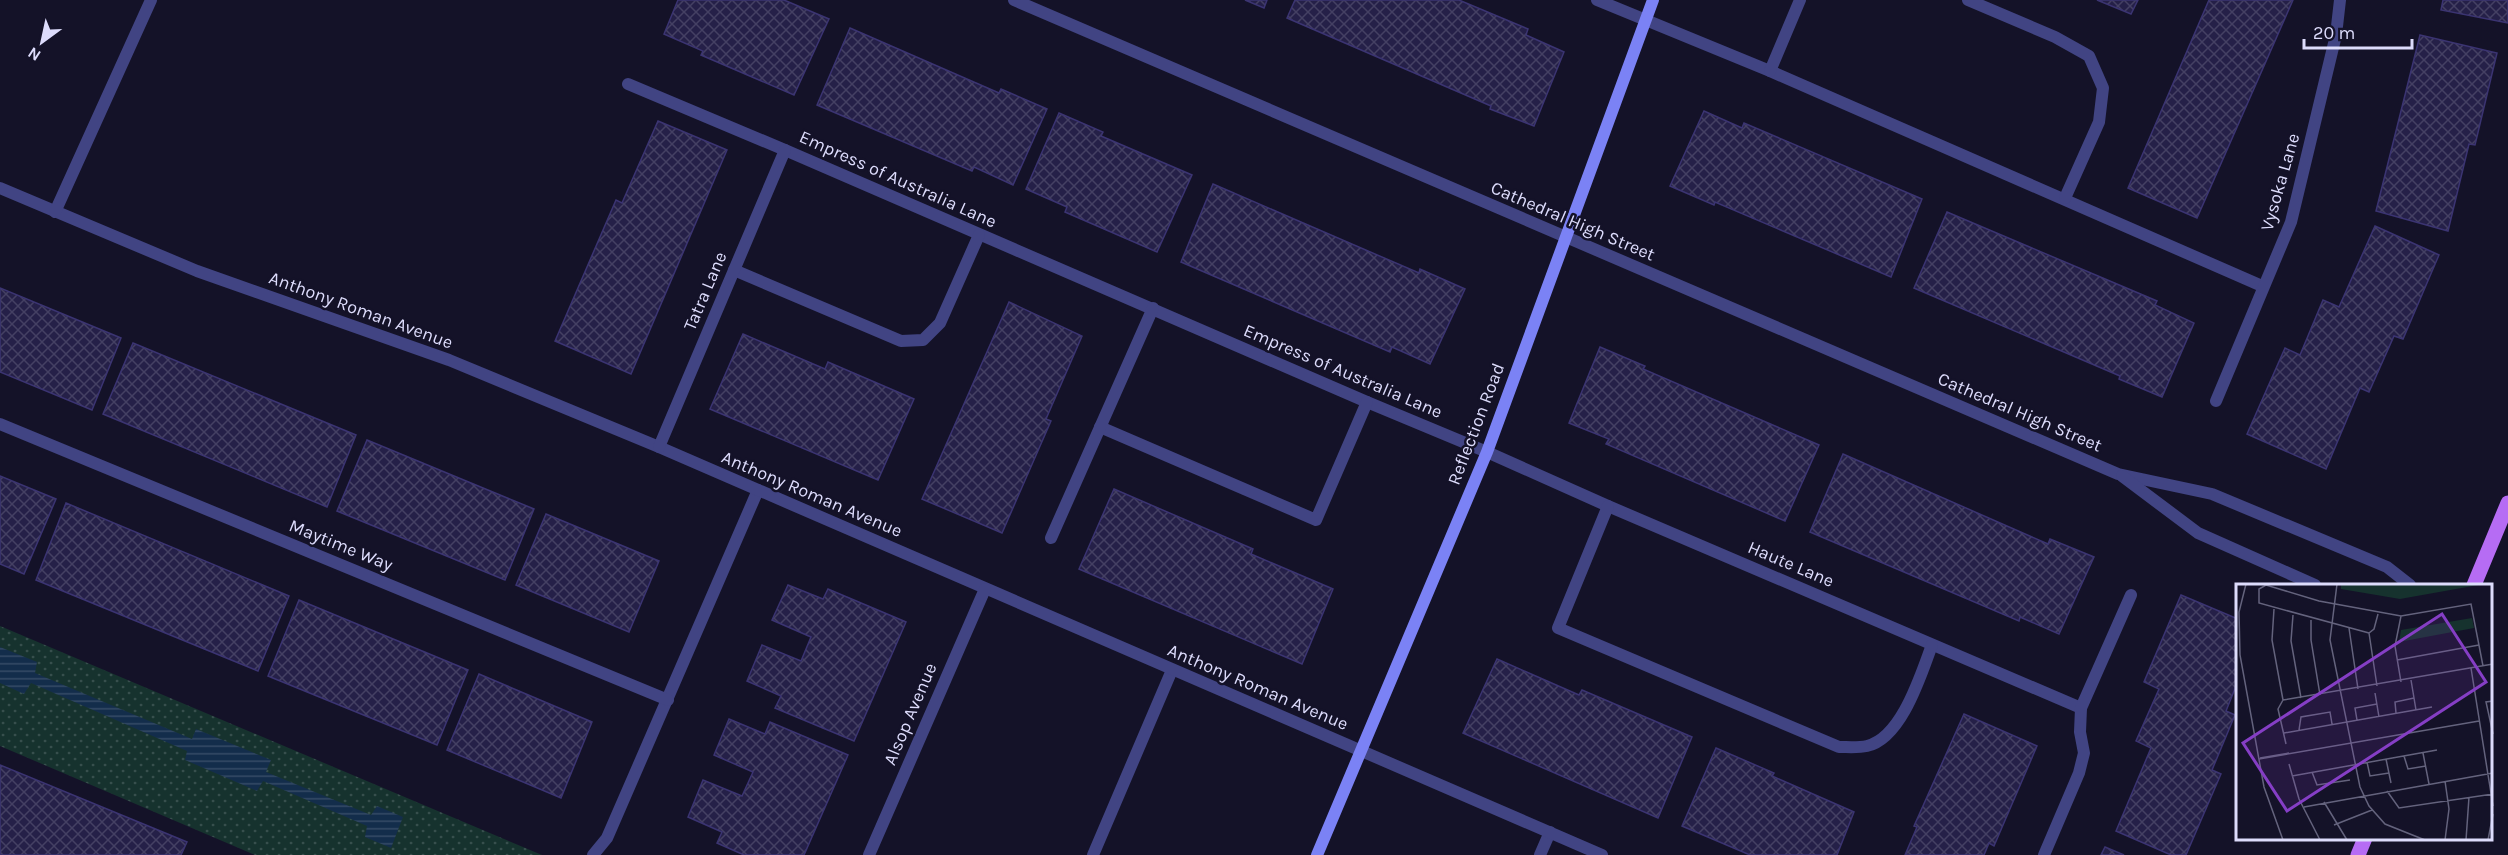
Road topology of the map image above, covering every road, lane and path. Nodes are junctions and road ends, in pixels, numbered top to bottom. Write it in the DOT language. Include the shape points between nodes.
graph roads {
  1 [pos="151,0"];
  2 [pos="1014,0"];
  3 [pos="1597,0"];
  4 [pos="1653,0"];
  5 [pos="1800,0"];
  6 [pos="1968,0"];
  7 [pos="2340,0"];
  8 [pos="1646,20"];
  9 [pos="1770,71"];
  10 [pos="628,84"];
  11 [pos="785,150"];
  12 [pos="0,188"];
  13 [pos="2065,198"];
  14 [pos="55,212"];
  15 [pos="979,235"];
  16 [pos="1566,237"];
  17 [pos="734,270"];
  18 [pos="2262,286"];
  19 [pos="1152,308"];
  20 [pos="2216,401"];
  21 [pos="1367,402"];
  22 [pos="0,424"];
  23 [pos="1100,427"];
  24 [pos="658,447"];
  25 [pos="1487,452"];
  26 [pos="2118,474"];
  27 [pos="758,490"];
  28 [pos="2508,503"];
  29 [pos="1608,506"];
  30 [pos="1051,538"];
  31 [pos="2313,584"];
  32 [pos="2409,584"];
  33 [pos="2474,584"];
  34 [pos="985,589"];
  35 [pos="2131,595"];
  36 [pos="1932,645"];
  37 [pos="1172,670"];
  38 [pos="668,700"];
  39 [pos="2081,708"];
  40 [pos="1362,751"];
  41 [pos="1550,832"];
  42 [pos="2364,840"];
  43 [pos="593,855"];
  44 [pos="868,855"];
  45 [pos="1093,855"];
  46 [pos="1317,855"];
  47 [pos="1540,855"];
  48 [pos="1602,855"];
  49 [pos="2044,855"];
  50 [pos="2358,855"];
  1 -- 14 [label="street"];
  2 -- 16 [label="street, Cathedral High Street"];
  3 -- 8 [label="street"];
  4 -- 8 [label="street, Reflection Road"];
  5 -- 9 [label="street"];
  6 -- 13 [label="street" via="2089,56 2103,88 2098,122"];
  7 -- 18 [label="street, Vysoka Lane" via="2336,35 2291,222"];
  8 -- 9 [label="street"];
  8 -- 16 [label="street, Reflection Road"];
  9 -- 13 [label="street"];
  10 -- 11 [label="street, Empress of Australia Lane"];
  11 -- 15 [label="street, Empress of Australia Lane"];
  11 -- 17 [label="street, Tatra Lane"];
  12 -- 14 [label="street, Anthony Roman Avenue"];
  13 -- 18 [label="street"];
  14 -- 24 [label="street, Anthony Roman Avenue" via="197,271 449,360"];
  15 -- 17 [label="street" via="940,323 923,340 901,341"];
  15 -- 19 [label="street, Empress of Australia Lane"];
  16 -- 25 [label="street, Reflection Road"];
  16 -- 26 [label="street, Cathedral High Street"];
  17 -- 24 [label="street, Tatra Lane"];
  18 -- 20 [label="street, Vysoka Lane"];
  19 -- 21 [label="street, Empress of Australia Lane"];
  19 -- 23 [label="street"];
  21 -- 23 [label="street" via="1316,520"];
  21 -- 25 [label="street, Empress of Australia Lane"];
  22 -- 38 [label="street, Maytime Way"];
  23 -- 30 [label="street"];
  24 -- 27 [label="street, Anthony Roman Avenue"];
  25 -- 29 [label="street, Haute Lane"];
  25 -- 40 [label="street, Reflection Road"];
  26 -- 31 [label="street, Cathedral High Street" via="2198,533"];
  26 -- 32 [label="street, Cathedral High Street" via="2212,494 2387,567"];
  27 -- 34 [label="street, Anthony Roman Avenue"];
  27 -- 38 [label="street"];
  28 -- 33 [label="main road"];
  29 -- 36 [label="street, Haute Lane"];
  29 -- 36 [label="street" via="1558,628 1839,747 1869,746 1891,731 1908,707"];
  34 -- 37 [label="street, Anthony Roman Avenue"];
  34 -- 44 [label="street, Alsop Avenue"];
  35 -- 39 [label="street"];
  36 -- 39 [label="street, Haute Lane"];
  37 -- 40 [label="street, Anthony Roman Avenue"];
  37 -- 45 [label="street"];
  38 -- 43 [label="street" via="607,837"];
  39 -- 49 [label="street" via="2084,753 2079,773"];
  40 -- 41 [label="street, Anthony Roman Avenue"];
  40 -- 46 [label="street, Reflection Road"];
  41 -- 47 [label="street"];
  41 -- 48 [label="street, Anthony Roman Avenue"];
  42 -- 50 [label="main road"];
}
